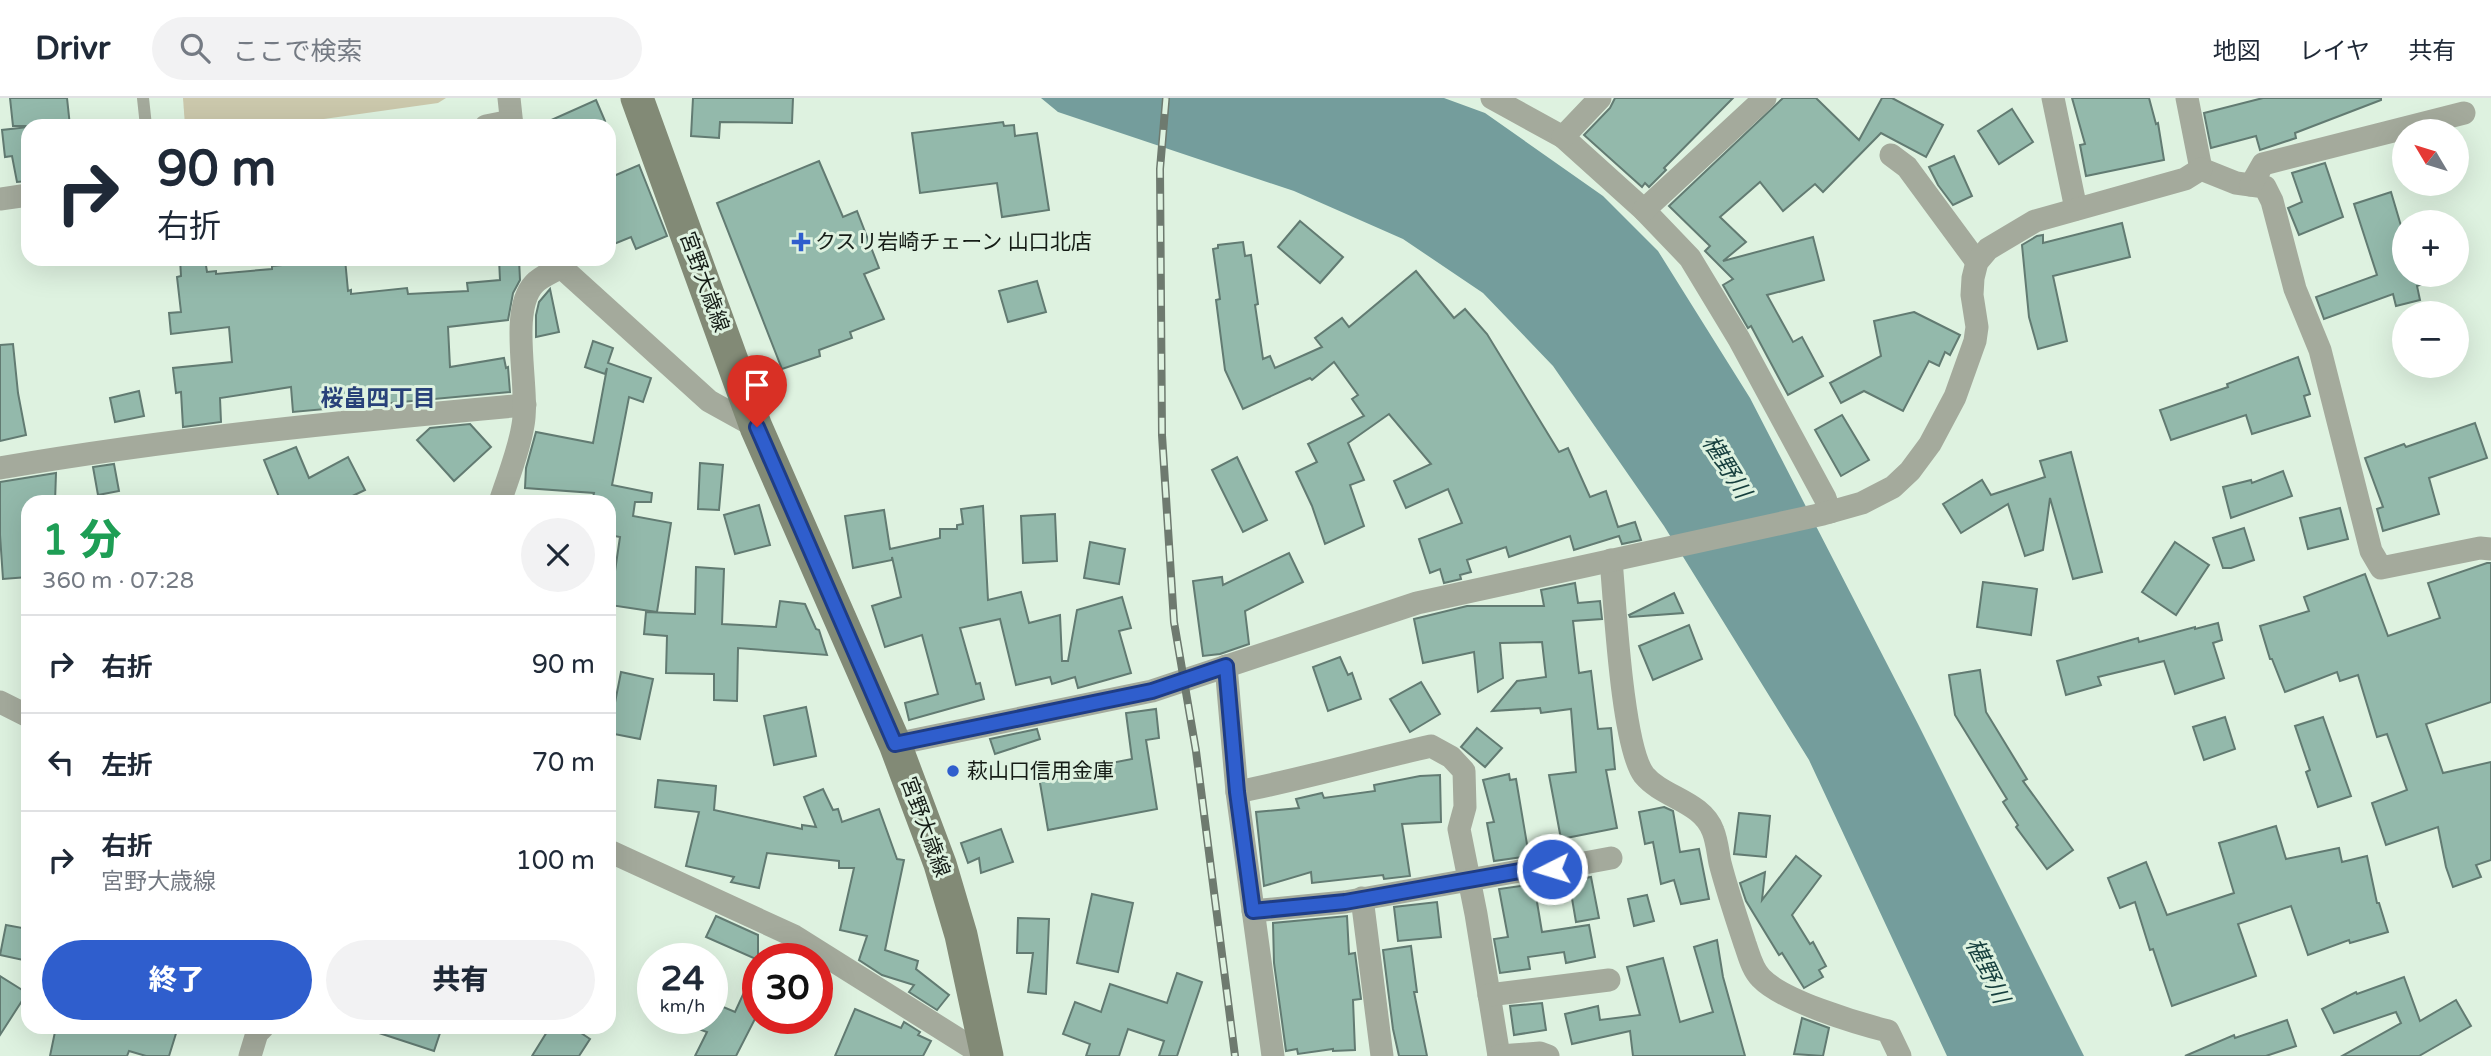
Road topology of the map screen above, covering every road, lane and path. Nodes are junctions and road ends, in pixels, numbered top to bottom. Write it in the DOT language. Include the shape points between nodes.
graph roads {
  1 [pos="143,98"];
  2 [pos="509,98"];
  3 [pos="637,98"];
  4 [pos="1492,98"];
  5 [pos="1600,98"];
  6 [pos="1765,98"];
  7 [pos="2053,98"];
  8 [pos="2193,99"];
  9 [pos="2464,113"];
  10 [pos="145,119"];
  11 [pos="511,119"];
  12 [pos="1563,137"];
  13 [pos="1891,155"];
  14 [pos="2201,169"];
  15 [pos="2252,185"];
  16 [pos="21,196"];
  17 [pos="0,198"];
  18 [pos="2076,209"];
  19 [pos="1644,210"];
  20 [pos="1977,262"];
  21 [pos="555,266"];
  22 [pos="562,266"];
  23 [pos="524,405"];
  24 [pos="757,427"];
  25 [pos="0,468"];
  26 [pos="502,495"];
  27 [pos="1827,513"];
  28 [pos="2491,548"];
  29 [pos="1611,560"];
  30 [pos="1226,666"];
  31 [pos="0,702"];
  32 [pos="21,712"];
  33 [pos="895,744"];
  34 [pos="1237,792"];
  35 [pos="616,853"];
  36 [pos="1611,858"];
  37 [pos="1468,881"];
  38 [pos="1362,898"];
  39 [pos="1253,911"];
  40 [pos="1609,980"];
  41 [pos="1489,995"];
  42 [pos="257,1034"];
  43 [pos="250,1056"];
  44 [pos="986,1056"];
  45 [pos="1273,1056"];
  46 [pos="1382,1056"];
  47 [pos="1499,1056"];
  48 [pos="1548,1056"];
  49 [pos="1900,1056"];
  1 -- 10 [label="lane"];
  2 -- 11 [label="street"];
  3 -- 24 [label="main road, 宮野大歳線"];
  4 -- 12 [label="street"];
  5 -- 12 [label="street"];
  6 -- 19 [label="street"];
  7 -- 18 [label="street"];
  8 -- 14 [label="street"];
  9 -- 15 [label="street" via="2263,164"];
  12 -- 19 [label="street"];
  13 -- 20 [label="street" via="1907,167"];
  14 -- 15 [label="street"];
  14 -- 18 [label="street" via="2185,180"];
  15 -- 28 [label="street" via="2265,187 2272,201 2295,289 2320,350 2371,551 2381,568"];
  16 -- 17 [label="street"];
  18 -- 20 [label="street" via="2035,220 1988,249"];
  19 -- 27 [label="street" via="1689,258 1739,339 1825,498"];
  20 -- 27 [label="street" via="1972,295 1975,341 1955,397 1930,444 1893,487 1862,503"];
  21 -- 23 [label="street" via="534,283 525,298 519,343"];
  22 -- 24 [label="street" via="709,401"];
  23 -- 25 [label="street" via="231,433"];
  23 -- 26 [label="street" via="523,426"];
  24 -- 33 [label="main road, 宮野大歳線"];
  27 -- 29 [label="street"];
  29 -- 30 [label="street" via="1417,603"];
  29 -- 49 [label="street" via="1635,755 1644,775 1691,805 1713,829 1730,901 1753,965 1773,987 1825,1012 1888,1031"];
  30 -- 33 [label="street" via="1152,691"];
  30 -- 34 [label="street"];
  31 -- 32 [label="street"];
  33 -- 44 [label="main road, 宮野大歳線" via="961,935"];
  34 -- 37 [label="street" via="1431,746 1464,771 1465,807 1459,829"];
  34 -- 39 [label="street"];
  35 -- 44 [label="street" via="794,936"];
  36 -- 37 [label="street"];
  37 -- 38 [label="street"];
  37 -- 41 [label="street"];
  38 -- 39 [label="street"];
  38 -- 46 [label="street"];
  39 -- 45 [label="street"];
  40 -- 41 [label="street"];
  41 -- 47 [label="street"];
  42 -- 43 [label="street"];
  47 -- 48 [label="street"];
}
